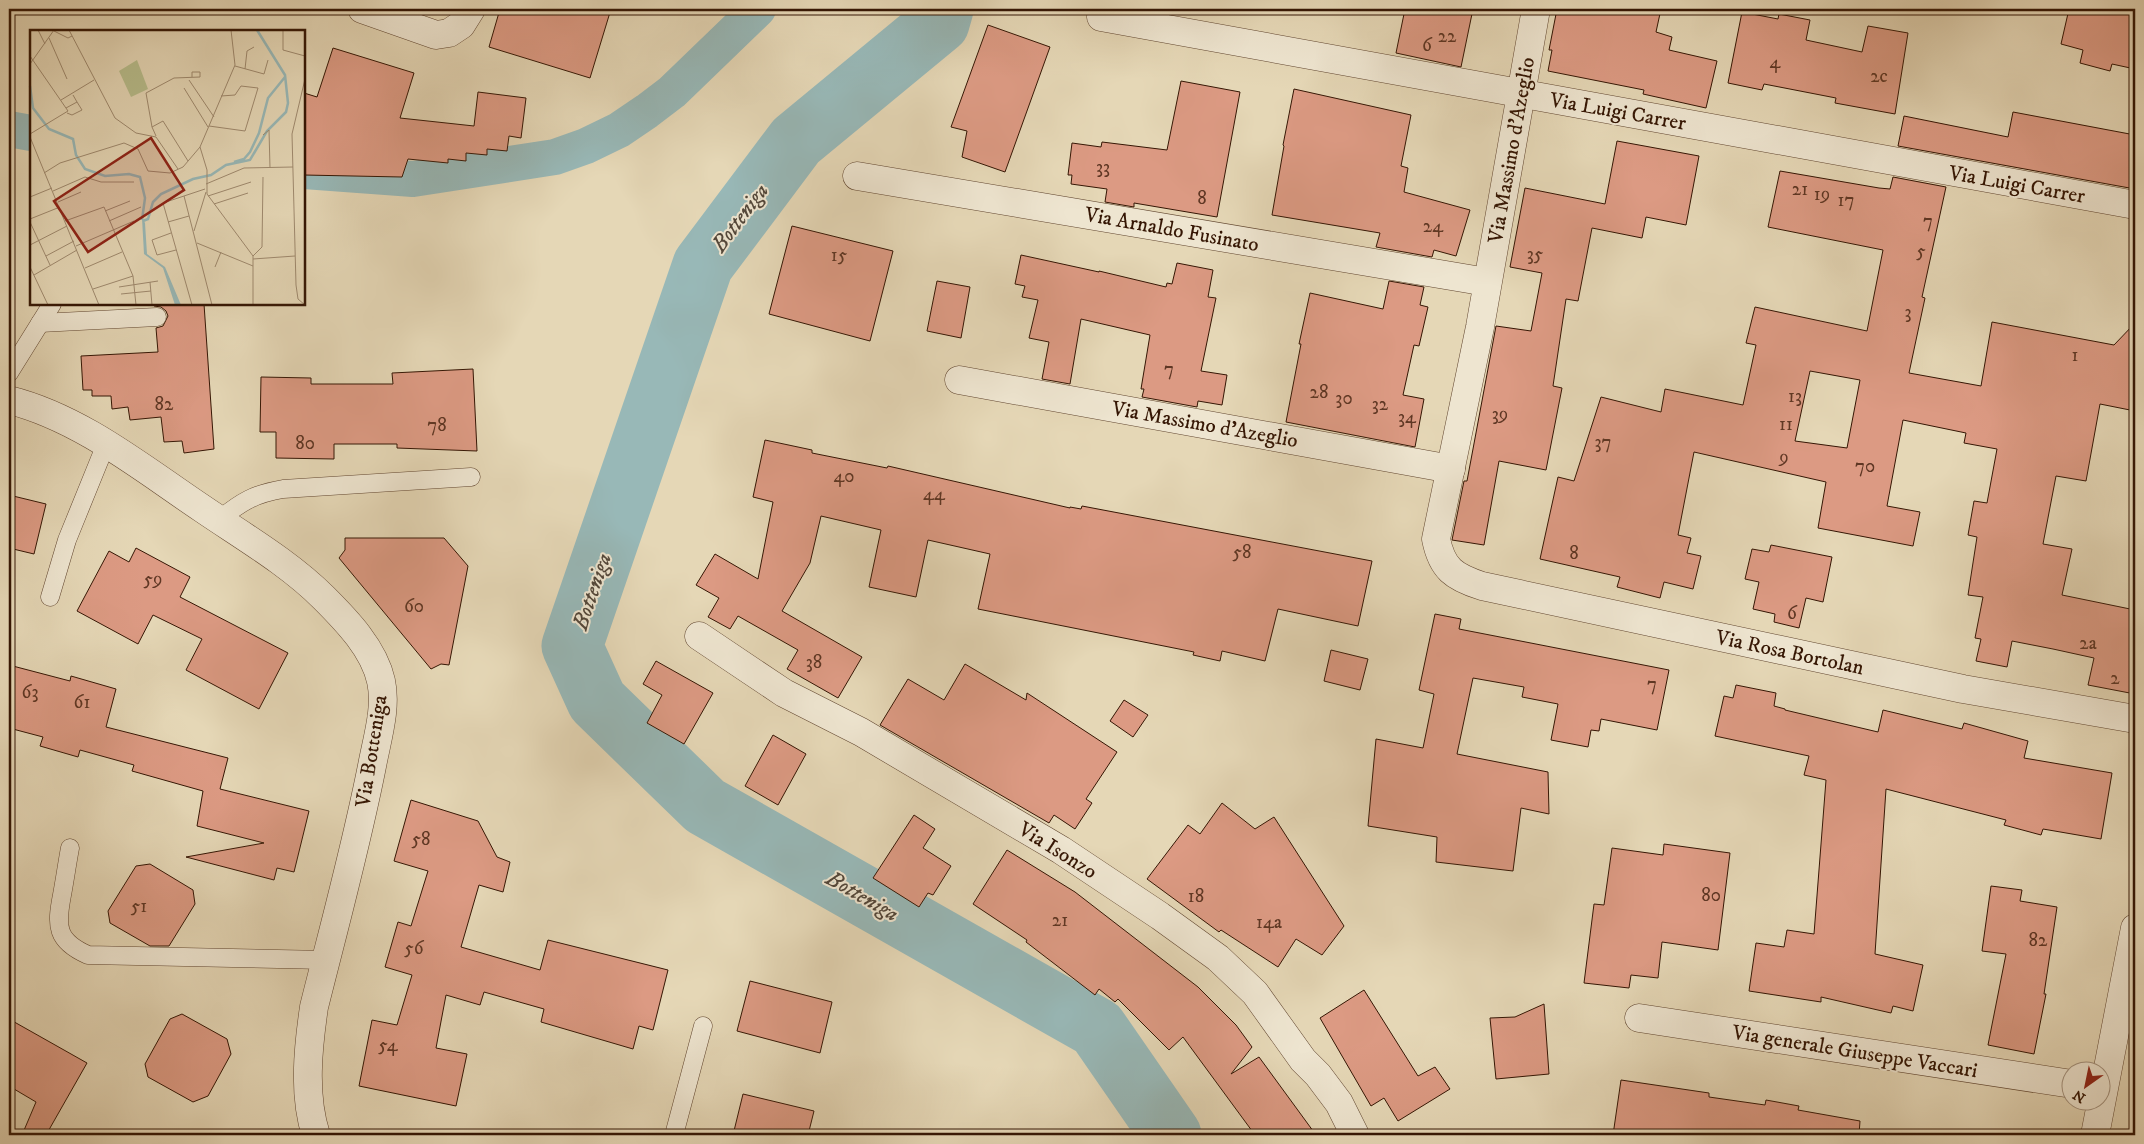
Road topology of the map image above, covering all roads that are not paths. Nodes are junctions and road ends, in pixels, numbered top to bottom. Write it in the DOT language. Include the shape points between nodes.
graph roads {
  1 [pos="362,9"];
  2 [pos="471,9"];
  3 [pos="1536,9"];
  4 [pos="1101,16"];
  5 [pos="1521,93"];
  6 [pos="857,176"];
  7 [pos="2135,205"];
  8 [pos="1488,282"];
  9 [pos="51,305"];
  10 [pos="157,316"];
  11 [pos="40,323"];
  12 [pos="9,372"];
  13 [pos="959,380"];
  14 [pos="9,400"];
  15 [pos="106,444"];
  16 [pos="1451,469"];
  17 [pos="471,477"];
  18 [pos="219,520"];
  19 [pos="1449,570"];
  20 [pos="50,597"];
  21 [pos="699,636"];
  22 [pos="2135,719"];
  23 [pos="70,848"];
  24 [pos="2135,928"];
  25 [pos="326,960"];
  26 [pos="2129,990"];
  27 [pos="1639,1018"];
  28 [pos="703,1026"];
  29 [pos="2110,1062"];
  30 [pos="2062,1082"];
  31 [pos="2099,1112"];
  32 [pos="316,1135"];
  33 [pos="674,1135"];
  34 [pos="1355,1135"];
  35 [pos="2095,1135"];
  1 -- 2 [label="street" via="436,35 449,33 461,26"];
  3 -- 5 [label="street, Via Massimo d'Azeglio"];
  4 -- 5 [label="street, Via Luigi Carrer"];
  5 -- 7 [label="street, Via Luigi Carrer"];
  5 -- 8 [label="street, Via Massimo d'Azeglio"];
  6 -- 8 [label="street, Via Arnaldo Fusinato"];
  8 -- 16 [label="street, Via Massimo d'Azeglio"];
  9 -- 11 [label="lane"];
  10 -- 11 [label="lane"];
  11 -- 12 [label="lane"];
  13 -- 16 [label="street, Via Massimo d'Azeglio"];
  14 -- 15 [label="street, Via Botteniga" via="52,416"];
  15 -- 18 [label="street, Via Botteniga"];
  15 -- 20 [label="lane" via="67,540"];
  16 -- 19 [label="street, Via Massimo d'Azeglio" via="1436,540 1440,557"];
  17 -- 18 [label="lane" via="283,489 243,501"];
  18 -- 25 [label="street, Via Botteniga" via="270,554 323,597 363,643 375,663 381,682 380,725"];
  19 -- 22 [label="street, Via Rosa Bortolan" via="1464,581 1492,588 1964,688"];
  21 -- 34 [label="street, Via Isonzo" via="784,693 861,732 1061,850 1218,958 1255,993 1303,1060 1339,1103"];
  23 -- 25 [label="lane" via="57,920 62,935 72,948 88,955"];
  24 -- 26 [label="street"];
  25 -- 32 [label="street, Via Botteniga" via="310,1038 309,1092"];
  26 -- 29 [label="street"];
  27 -- 30 [label="street, Via generale Giuseppe Vaccari"];
  28 -- 33 [label="lane"];
  31 -- 35 [label="street"];
}
